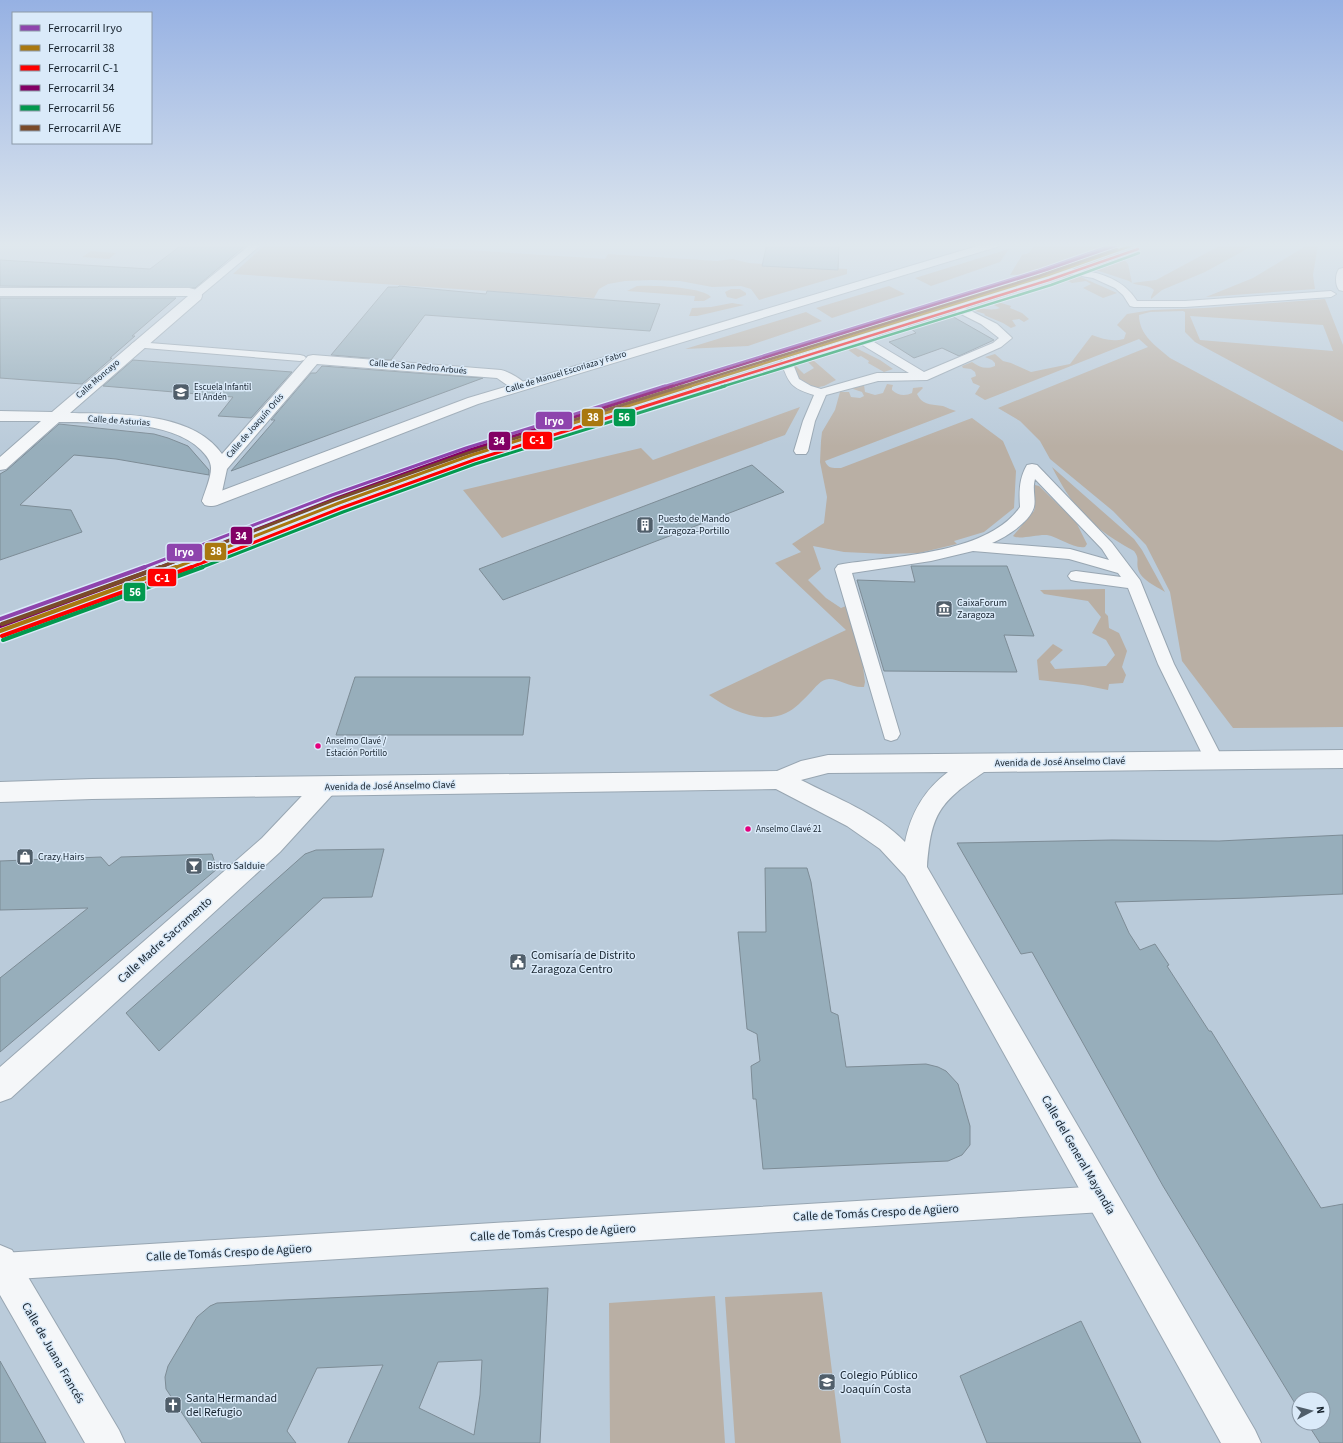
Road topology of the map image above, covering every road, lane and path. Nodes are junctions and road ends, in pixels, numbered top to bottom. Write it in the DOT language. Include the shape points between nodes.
graph roads {
  1 [pos="179,311"];
  2 [pos="770,311"];
  3 [pos="935,311"];
  4 [pos="964,311"];
  5 [pos="856,337"];
  6 [pos="137,345"];
  7 [pos="306,358"];
  8 [pos="923,377"];
  9 [pos="520,386"];
  10 [pos="820,393"];
  11 [pos="0,416"];
  12 [pos="55,417"];
  13 [pos="801,450"];
  14 [pos="0,465"];
  15 [pos="218,468"];
  16 [pos="212,501"];
  17 [pos="969,546"];
  18 [pos="1076,576"];
  19 [pos="1129,577"];
  20 [pos="892,734"];
  21 [pos="1214,759"];
  22 [pos="1343,759"];
  23 [pos="979,763"];
  24 [pos="779,780"];
  25 [pos="325,787"];
  26 [pos="0,792"];
  27 [pos="914,868"];
  28 [pos="0,1087"];
  29 [pos="1103,1199"];
  30 [pos="1,1264"];
  31 [pos="100,1440"];
  32 [pos="1242,1443"];
  1 -- 6 [label="street, Calle Moncayo"];
  2 -- 9 [label="street, Calle de Manuel Escoriaza y Fabro"];
  3 -- 5 [label="street"];
  4 -- 8 [label="street" via="986,321 1006,338 997,345"];
  5 -- 8 [label="street"];
  5 -- 10 [label="street" via="787,362 794,381"];
  6 -- 7 [label="street, Calle de San Pedro Arbués"];
  6 -- 12 [label="street, Calle Moncayo"];
  7 -- 9 [label="street, Calle de San Pedro Arbués" via="501,374"];
  7 -- 15 [label="street, Calle de Joaquín Orús"];
  8 -- 10 [label="street" via="877,377"];
  9 -- 16 [label="street, Calle de Manuel Escoriaza y Fabro" via="442,411"];
  10 -- 13 [label="street"];
  11 -- 12 [label="street, Calle de Asturias"];
  12 -- 14 [label="street, Calle Moncayo"];
  12 -- 15 [label="street, Calle de Asturias" via="145,421 172,427 200,440 215,455"];
  15 -- 16 [label="street, Calle de Joaquín Orús"];
  17 -- 19 [label="street" via="1070,554"];
  17 -- 19 [label="street" via="984,541 1014,524 1027,507 1026,487 1032,468 1107,546"];
  17 -- 20 [label="street" via="939,555 843,570"];
  18 -- 19 [label="street"];
  19 -- 21 [label="street" via="1166,664"];
  21 -- 22 [label="street, Avenida de José Anselmo Clavé"];
  21 -- 23 [label="street, Avenida de José Anselmo Clavé"];
  23 -- 24 [label="street, Avenida de José Anselmo Clavé" via="828,764 801,770"];
  23 -- 27 [label="street" via="943,788 925,812 917,838"];
  24 -- 25 [label="street, Avenida de José Anselmo Clavé"];
  24 -- 27 [label="street, Avenida de José Anselmo Clavé" via="856,819 889,842"];
  25 -- 26 [label="street, Avenida de José Anselmo Clavé"];
  25 -- 28 [label="street, Calle Madre Sacramento" via="271,845"];
  27 -- 29 [label="street, Calle del General Mayandía"];
  29 -- 30 [label="street, Calle de Tomás Crespo de Agüero"];
  29 -- 32 [label="street, Calle del General Mayandía"];
  30 -- 31 [label="street, Calle de Juana Francés"];
}
